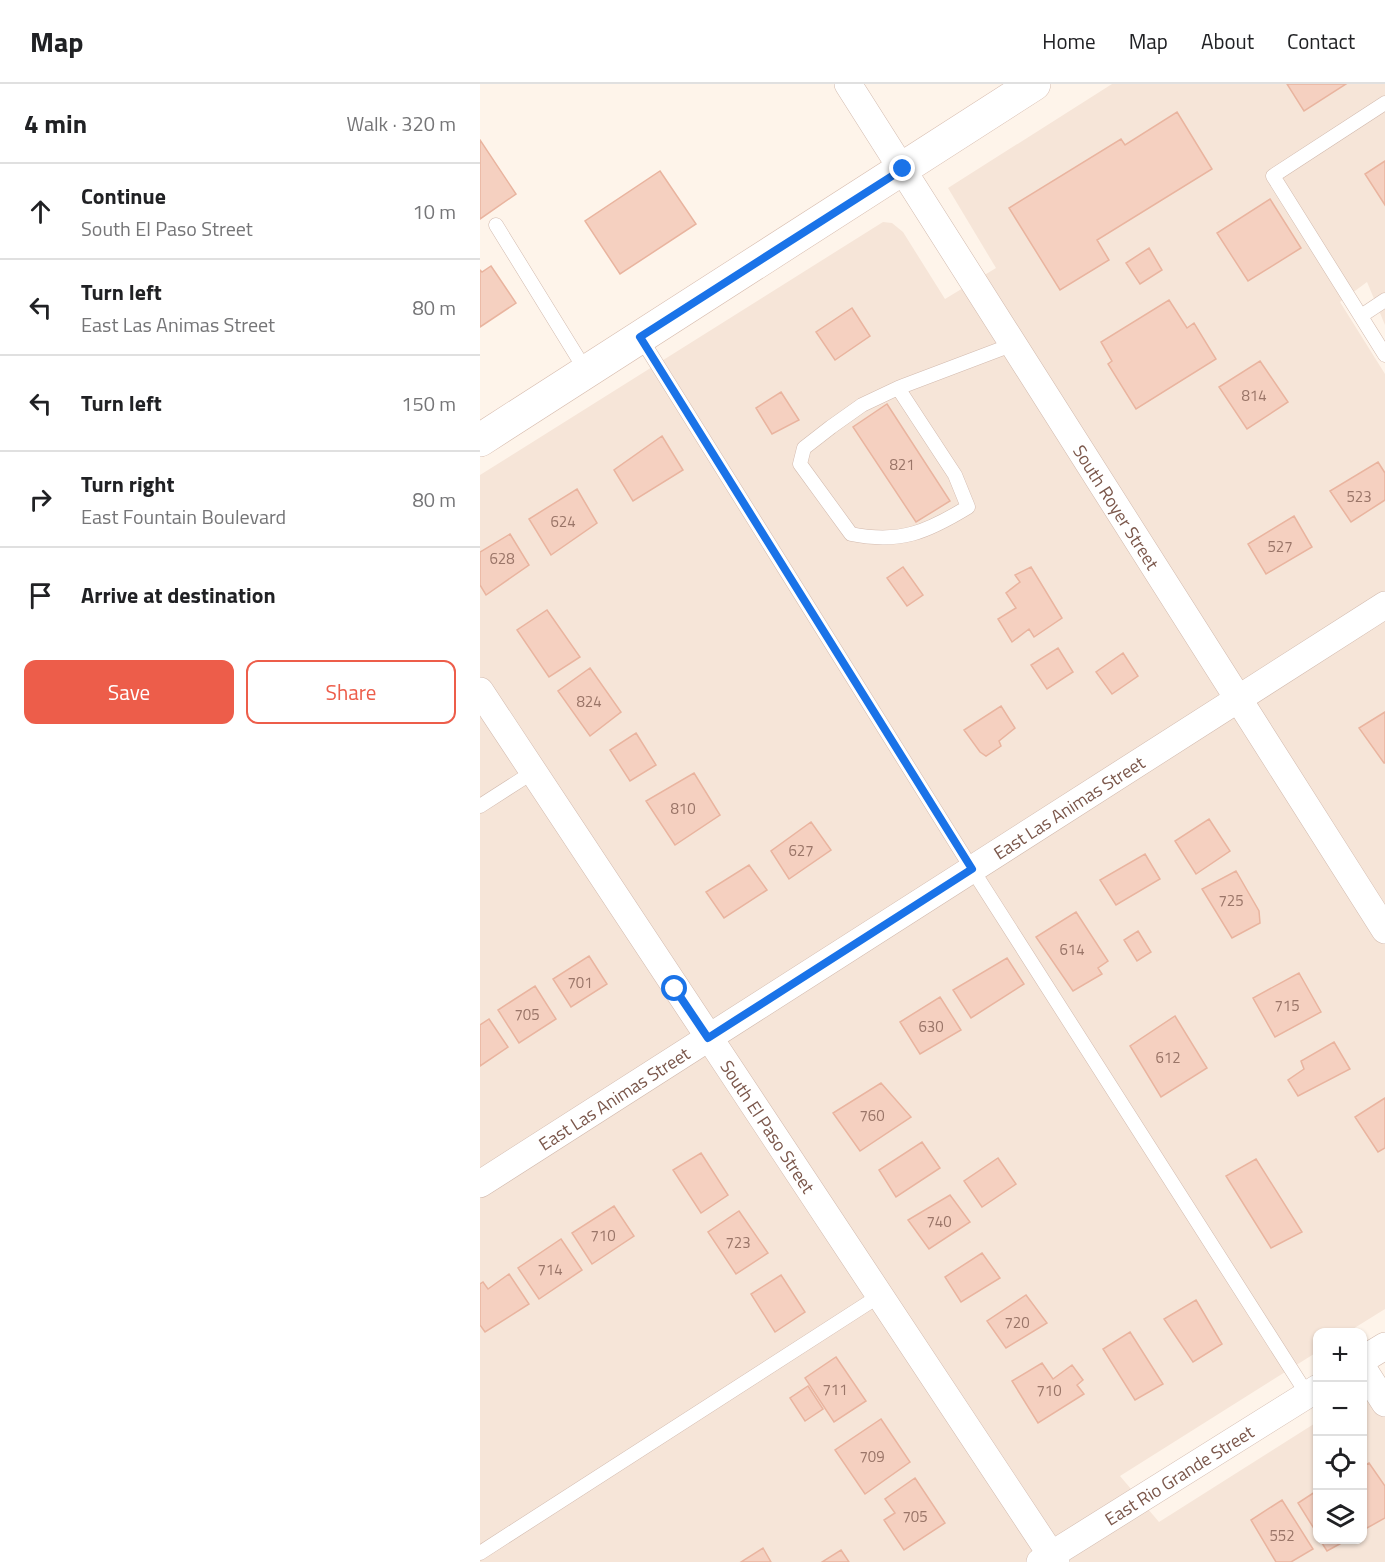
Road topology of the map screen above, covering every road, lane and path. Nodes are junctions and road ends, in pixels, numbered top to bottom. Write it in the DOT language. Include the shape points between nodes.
graph roads {
  1 [pos="848,84"];
  2 [pos="1034,84"];
  3 [pos="1385,103"];
  4 [pos="903,169"];
  5 [pos="496,225"];
  6 [pos="1385,300"];
  7 [pos="1361,316"];
  8 [pos="640,337"];
  9 [pos="1014,344"];
  10 [pos="1385,355"];
  11 [pos="586,371"];
  12 [pos="898,388"];
  13 [pos="480,440"];
  14 [pos="1385,605"];
  15 [pos="480,691"];
  16 [pos="1238,699"];
  17 [pos="533,772"];
  18 [pos="480,806"];
  19 [pos="972,869"];
  20 [pos="1385,930"];
  21 [pos="708,1038"];
  22 [pos="480,1184"];
  23 [pos="879,1296"];
  24 [pos="1385,1346"];
  25 [pos="1367,1357"];
  26 [pos="1367,1375"];
  27 [pos="1312,1391"];
  28 [pos="1385,1403"];
  29 [pos="480,1553"];
  30 [pos="1049,1560"];
  1 -- 4 [label="street, South Royer Street"];
  2 -- 4 [label="main road"];
  3 -- 7 [label="lane" via="1273,176"];
  4 -- 8 [label="main road"];
  4 -- 9 [label="street, South Royer Street"];
  5 -- 11 [label="lane"];
  6 -- 7 [label="lane"];
  7 -- 10 [label="lane"];
  8 -- 11 [label="main road"];
  8 -- 19 [label="lane"];
  9 -- 12 [label="lane"];
  9 -- 16 [label="street, South Royer Street"];
  11 -- 13 [label="main road"];
  12 -- 12 [label="lane" via="862,405 804,448 800,464 851,534 870,538 910,537 968,507 955,475"];
  14 -- 16 [label="street, East Las Animas Street"];
  15 -- 17 [label="street, South El Paso Street"];
  16 -- 19 [label="street, East Las Animas Street"];
  16 -- 20 [label="street, South Royer Street"];
  17 -- 18 [label="lane"];
  17 -- 21 [label="street, South El Paso Street"];
  19 -- 21 [label="street, East Las Animas Street"];
  19 -- 27 [label="lane"];
  21 -- 22 [label="street, East Las Animas Street"];
  21 -- 23 [label="street, South El Paso Street"];
  23 -- 29 [label="lane"];
  23 -- 30 [label="street, South El Paso Street"];
  24 -- 25 [label="street"];
  26 -- 28 [label="street"];
  27 -- 30 [label="street, East Rio Grande Street"];
}
